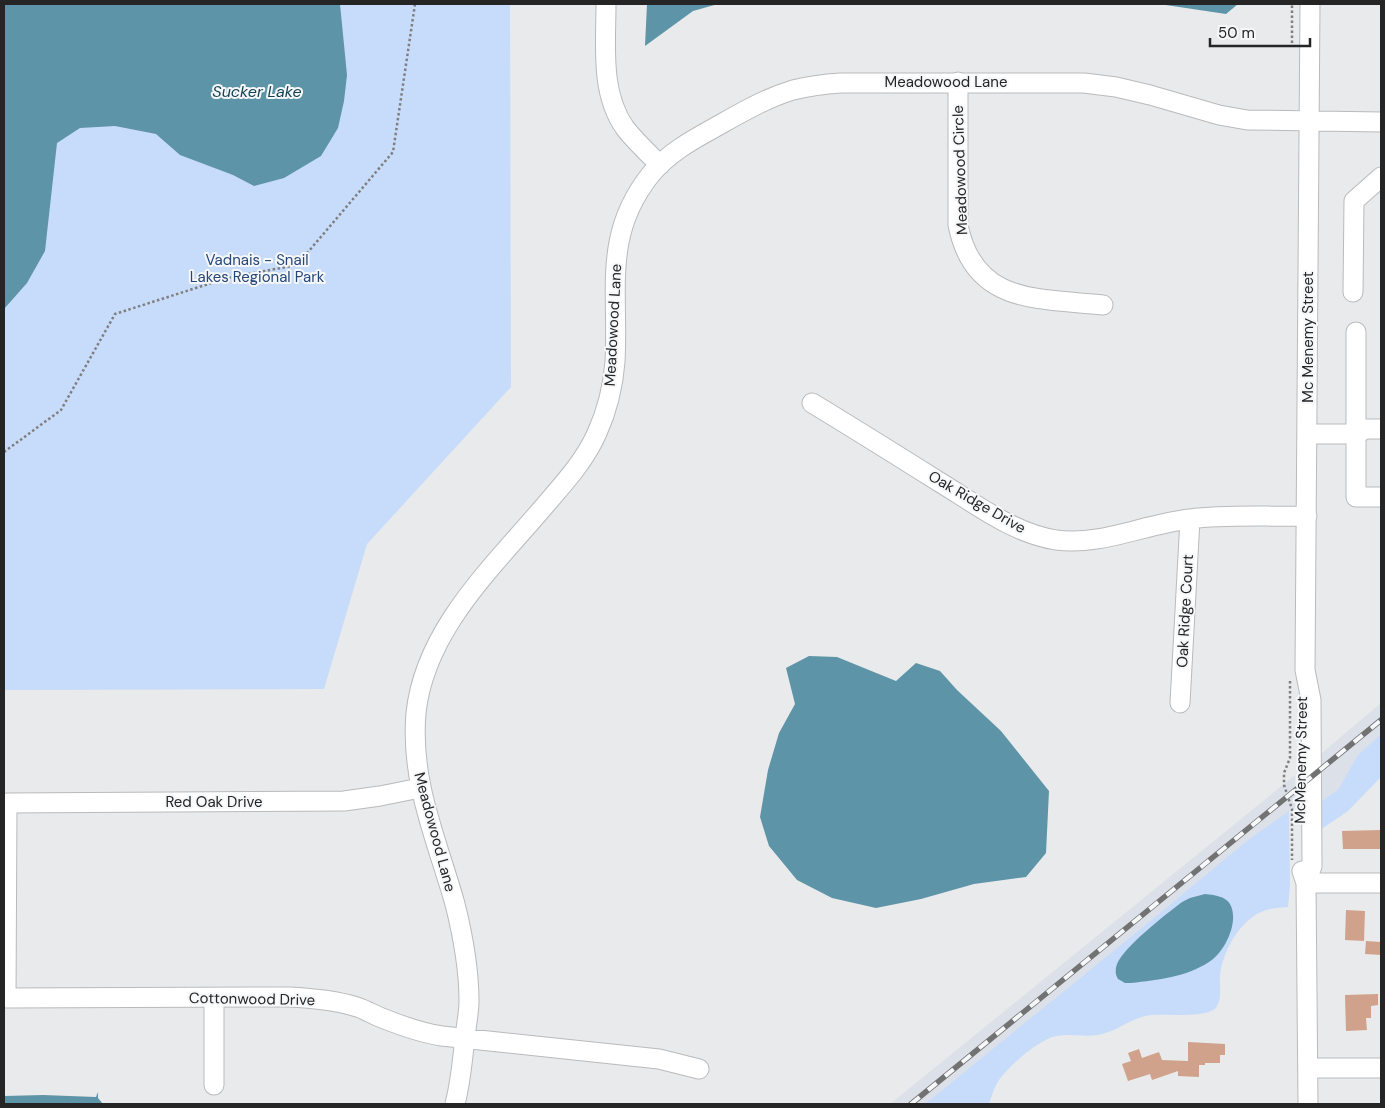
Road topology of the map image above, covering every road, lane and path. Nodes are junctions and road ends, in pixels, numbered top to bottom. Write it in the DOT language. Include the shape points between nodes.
graph roads {
  1 [pos="415,4"];
  2 [pos="606,4"];
  3 [pos="1310,4"];
  4 [pos="958,82"];
  5 [pos="1309,122"];
  6 [pos="1381,122"];
  7 [pos="660,165"];
  8 [pos="1381,177"];
  9 [pos="1353,292"];
  10 [pos="1103,305"];
  11 [pos="1356,332"];
  12 [pos="812,403"];
  13 [pos="1381,429"];
  14 [pos="1308,434"];
  15 [pos="1356,434"];
  16 [pos="4,452"];
  17 [pos="1381,497"];
  18 [pos="1307,516"];
  19 [pos="1190,518"];
  20 [pos="1305,670"];
  21 [pos="1180,703"];
  22 [pos="420,788"];
  23 [pos="1381,882"];
  24 [pos="1306,883"];
  25 [pos="6,998"];
  26 [pos="214,998"];
  27 [pos="465,1039"];
  28 [pos="1308,1068"];
  29 [pos="1381,1068"];
  30 [pos="699,1070"];
  31 [pos="214,1086"];
  32 [pos="455,1104"];
  33 [pos="1308,1104"];
  1 -- 16 [label="path" via="394,152 297,265 226,278 115,314 61,410"];
  2 -- 7 [label="street" via="606,68 615,110 624,127"];
  3 -- 5 [label="street, Mc Menemy Street"];
  4 -- 5 [label="street, Meadowood Lane" via="1084,83 1116,87 1247,120"];
  4 -- 7 [label="street, Meadowood Lane" via="841,82 793,90 769,98 692,140"];
  4 -- 10 [label="street, Meadowood Circle" via="958,225 968,257 988,280 1016,295"];
  5 -- 6 [label="street, Meadowood Lane"];
  5 -- 14 [label="street, Mc Menemy Street"];
  7 -- 22 [label="street, Meadowood Lane" via="630,207 617,249 614,362 605,413 583,459 468,596 438,641 427,666 417,710 415,737"];
  8 -- 9 [label="street" via="1354,201"];
  11 -- 15 [label="street"];
  12 -- 19 [label="street, Oak Ridge Drive" via="999,519 1033,534 1056,540 1099,540"];
  13 -- 15 [label="street" via="1366,429"];
  14 -- 15 [label="street"];
  14 -- 18 [label="street, Mc Menemy Street"];
  15 -- 17 [label="street" via="1356,497"];
  18 -- 19 [label="street, Oak Ridge Drive"];
  18 -- 20 [label="street, Mc Menemy Street"];
  19 -- 21 [label="street, Oak Ridge Court"];
  20 -- 24 [label="street, McMenemy Street" via="1311,700 1312,856"];
  22 -- 25 [label="street, Red Oak Drive" via="328,801 7,803"];
  22 -- 27 [label="street, Meadowood Lane" via="463,938 469,1004"];
  23 -- 24 [label="street"];
  24 -- 28 [label="street, McMenemy Street"];
  25 -- 26 [label="street, Cottonwood Drive"];
  26 -- 27 [label="street, Cottonwood Drive" via="288,997 336,1002 422,1033"];
  26 -- 31 [label="street"];
  27 -- 30 [label="street, Cottonwood Drive" via="659,1059"];
  27 -- 32 [label="street, Meadowood Lane" via="462,1078"];
  28 -- 29 [label="street"];
  28 -- 33 [label="street, McMenemy Street"];
}
